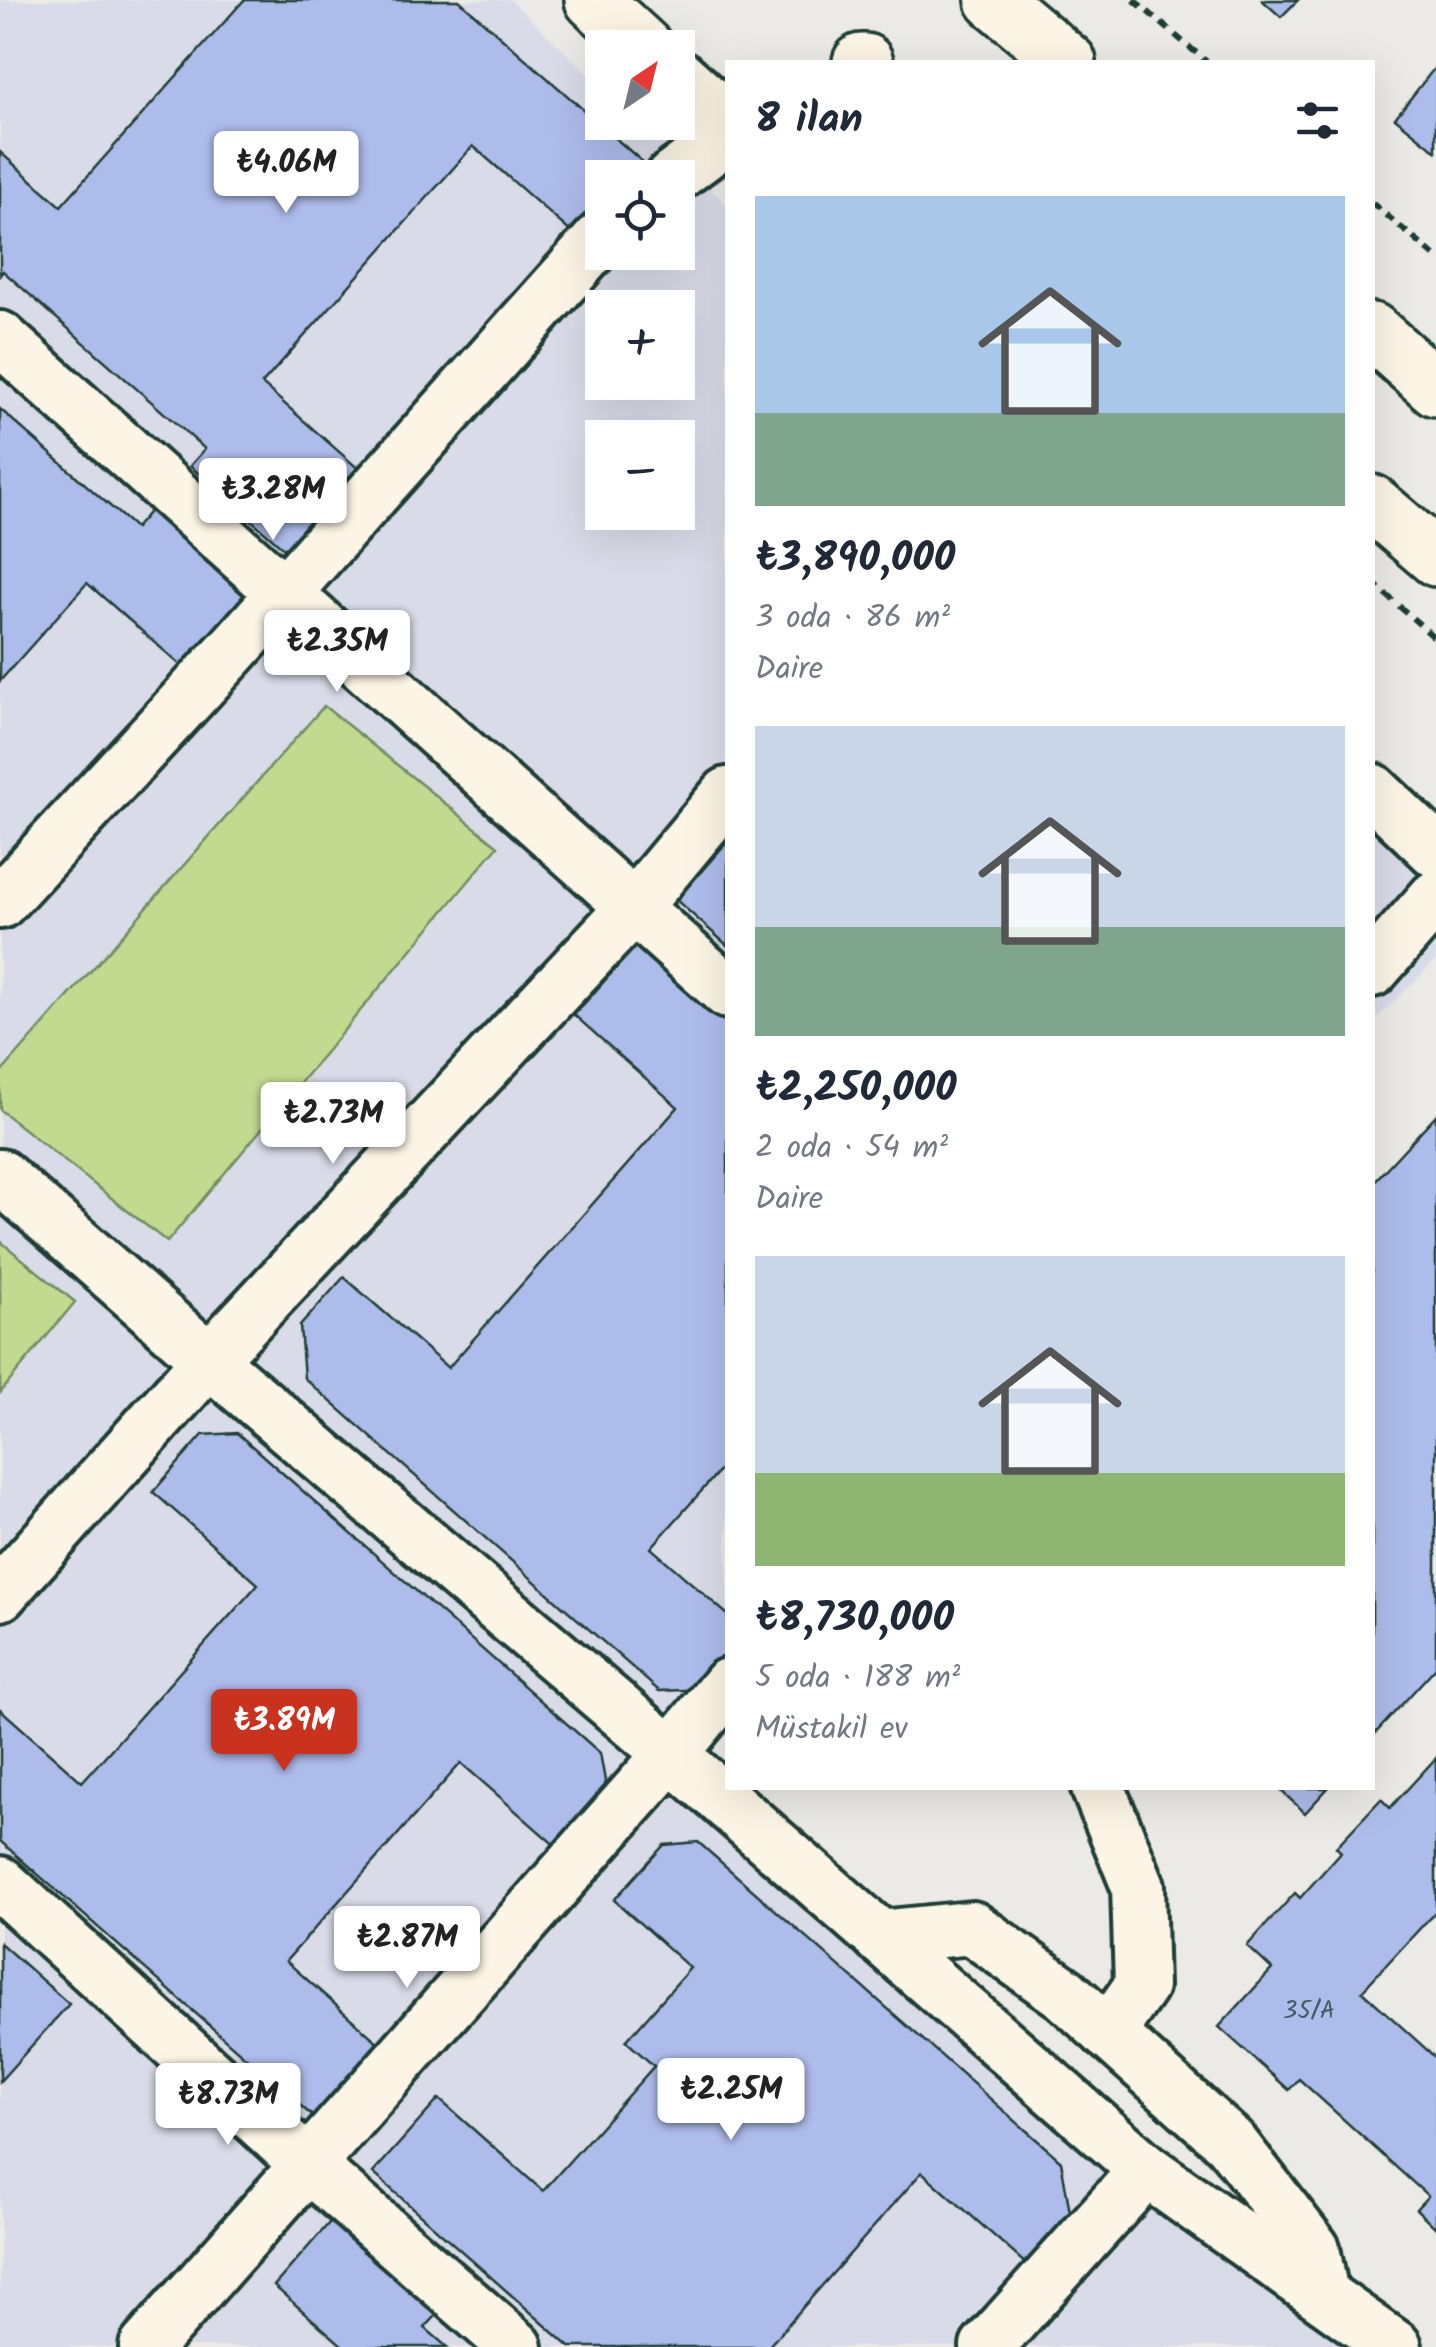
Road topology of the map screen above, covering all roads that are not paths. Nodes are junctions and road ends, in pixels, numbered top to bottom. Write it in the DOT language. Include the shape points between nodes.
graph roads {
  1 [pos="593,0"];
  2 [pos="1002,3"];
  3 [pos="626,30"];
  4 [pos="1066,60"];
  5 [pos="695,92"];
  6 [pos="725,119"];
  7 [pos="725,138"];
  8 [pos="695,161"];
  9 [pos="585,256"];
  10 [pos="1375,334"];
  11 [pos="0,338"];
  12 [pos="1436,388"];
  13 [pos="1375,506"];
  14 [pos="1436,558"];
  15 [pos="285,591"];
  16 [pos="1375,793"];
  17 [pos="725,798"];
  18 [pos="1436,852"];
  19 [pos="1436,897"];
  20 [pos="0,902"];
  21 [pos="632,908"];
  22 [pos="1375,967"];
  23 [pos="725,989"];
  24 [pos="0,1176"];
  25 [pos="210,1360"];
  26 [pos="0,1594"];
  27 [pos="725,1689"];
  28 [pos="671,1754"];
  29 [pos="1099,1790"];
  30 [pos="0,1883"];
  31 [pos="879,1937"];
  32 [pos="1108,2032"];
  33 [pos="308,2166"];
  34 [pos="1146,2170"];
  35 [pos="1322,2294"];
  36 [pos="1395,2343"];
  37 [pos="146,2347"];
  38 [pos="516,2347"];
  39 [pos="987,2347"];
  1 -- 3 [label="main road"];
  2 -- 4 [label="main road"];
  5 -- 6 [label="main road"];
  7 -- 8 [label="street"];
  9 -- 15 [label="street"];
  10 -- 12 [label="main road"];
  11 -- 15 [label="street"];
  13 -- 14 [label="main road"];
  15 -- 20 [label="street"];
  15 -- 21 [label="street"];
  16 -- 18 [label="street"];
  17 -- 21 [label="street"];
  19 -- 22 [label="street"];
  21 -- 23 [label="street"];
  21 -- 25 [label="street"];
  24 -- 25 [label="street"];
  25 -- 26 [label="street"];
  25 -- 28 [label="street"];
  27 -- 28 [label="street"];
  28 -- 31 [label="street"];
  28 -- 33 [label="street"];
  29 -- 32 [label="street" via="1138,1886 1141,1986"];
  30 -- 33 [label="street"];
  31 -- 32 [label="street" via="972,1928"];
  31 -- 34 [label="street"];
  32 -- 35 [label="street" via="1230,2142 1314,2250"];
  33 -- 37 [label="street"];
  33 -- 38 [label="street"];
  34 -- 35 [label="street"];
  34 -- 39 [label="street"];
  35 -- 36 [label="street"];
}
